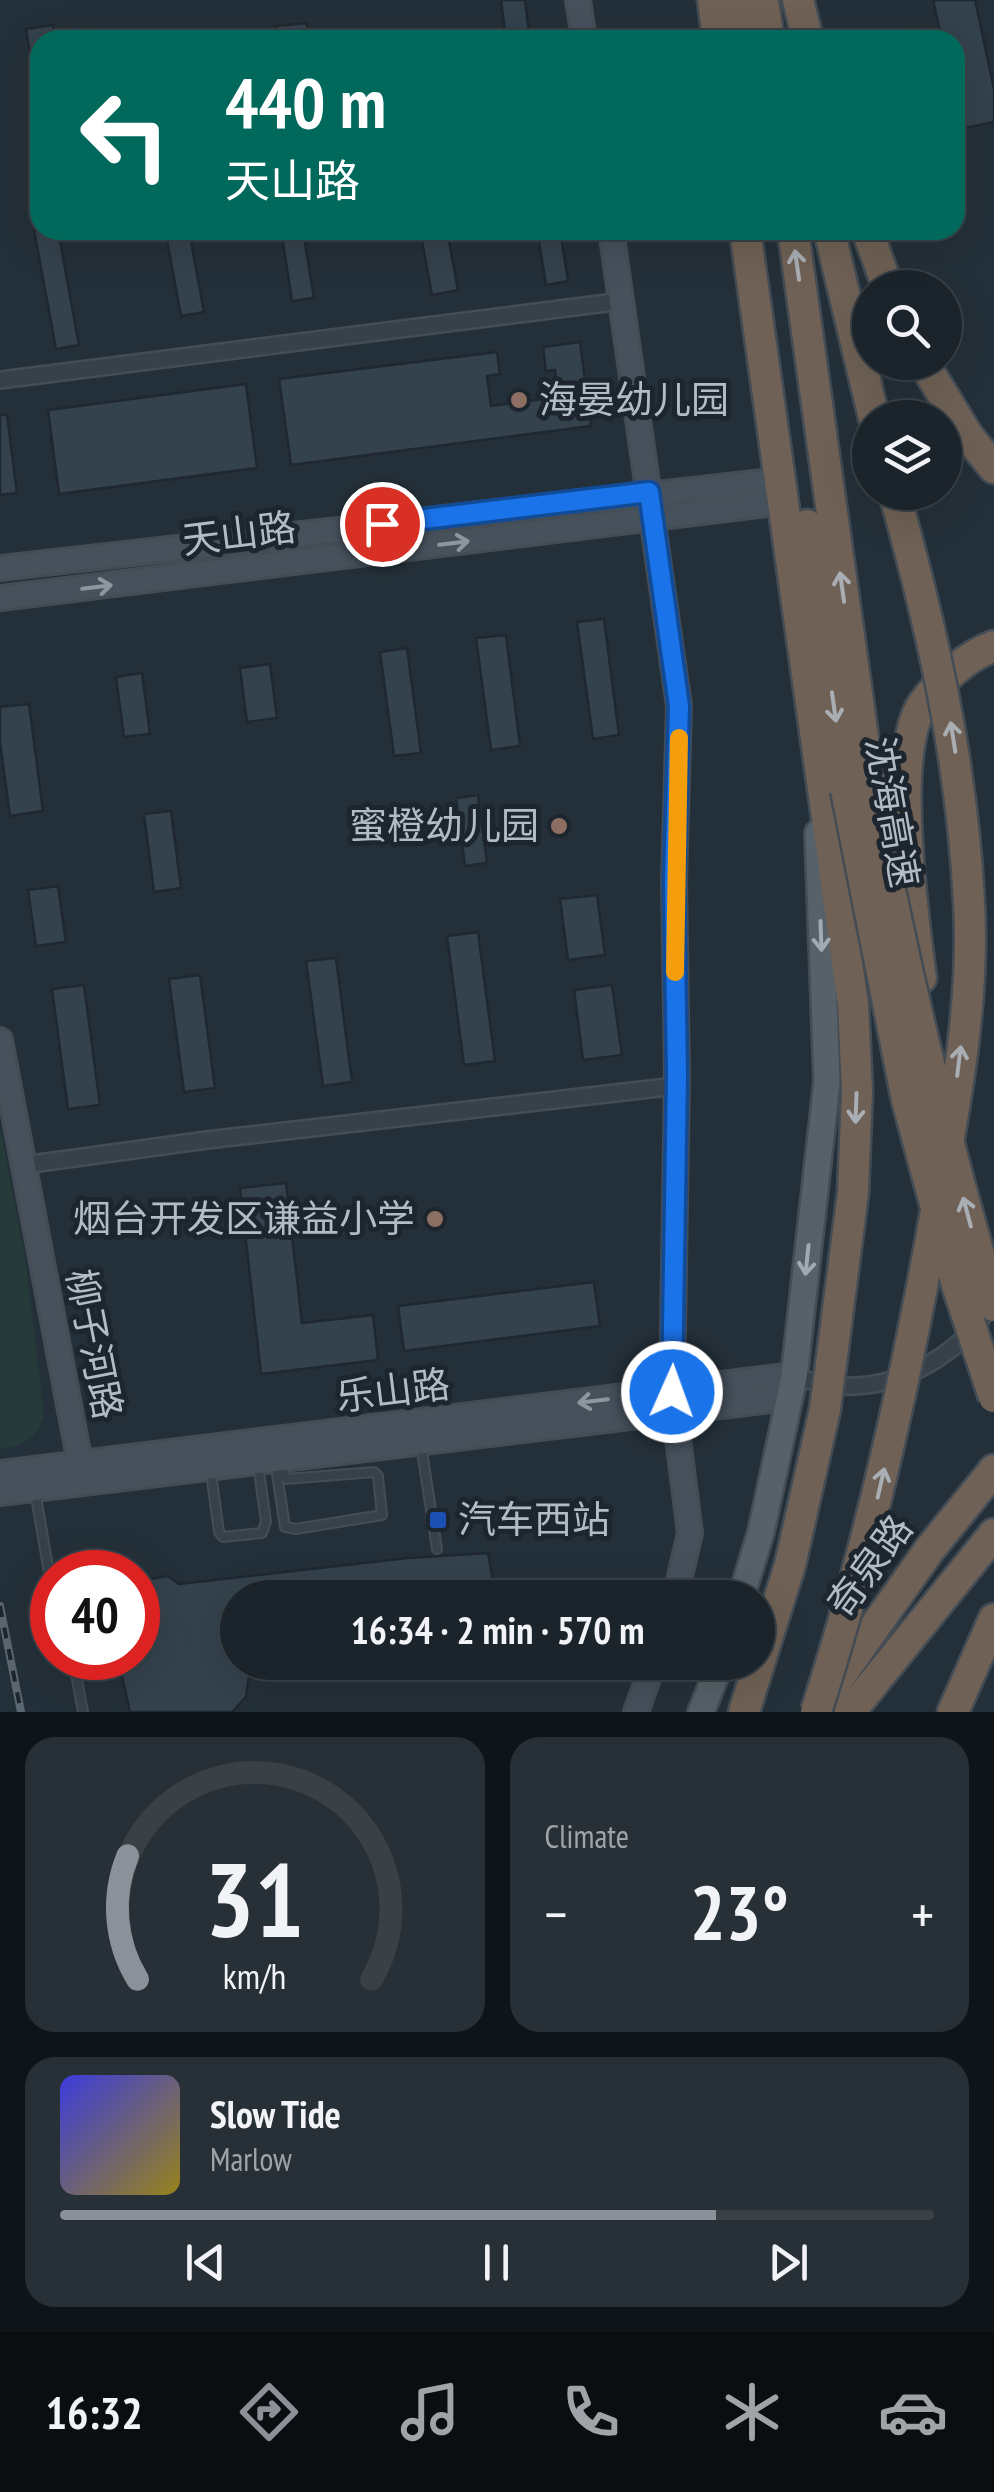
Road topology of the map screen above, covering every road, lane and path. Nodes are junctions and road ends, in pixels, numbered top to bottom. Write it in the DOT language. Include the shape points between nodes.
graph roads {
  1 [pos="578,0"];
  2 [pos="712,0"];
  3 [pos="734,0"];
  4 [pos="763,0"];
  5 [pos="788,0"];
  6 [pos="798,0"];
  7 [pos="582,30"];
  8 [pos="716,30"];
  9 [pos="738,30"];
  10 [pos="768,30"];
  11 [pos="792,30"];
  12 [pos="806,30"];
  13 [pos="613,240"];
  14 [pos="746,240"];
  15 [pos="766,240"];
  16 [pos="793,240"];
  17 [pos="831,240"];
  18 [pos="871,240"];
  19 [pos="881,270"];
  20 [pos="622,301"];
  21 [pos="0,380"];
  22 [pos="934,380"];
  23 [pos="870,400"];
  24 [pos="994,468"];
  25 [pos="782,491"];
  26 [pos="649,492"];
  27 [pos="899,510"];
  28 [pos="653,518"];
  29 [pos="0,568"];
  30 [pos="0,598"];
  31 [pos="994,646"];
  32 [pos="814,734"];
  33 [pos="858,789"];
  34 [pos="0,1040"];
  35 [pos="676,1086"];
  36 [pos="935,1096"];
  37 [pos="24,1166"];
  38 [pos="994,1303"];
  39 [pos="793,1384"];
  40 [pos="994,1397"];
  41 [pos="673,1402"];
  42 [pos="420,1434"];
  43 [pos="272,1462"];
  44 [pos="211,1469"];
  45 [pos="994,1470"];
  46 [pos="0,1473"];
  47 [pos="82,1474"];
  48 [pos="34,1489"];
  49 [pos="0,1493"];
  50 [pos="994,1534"];
  51 [pos="436,1549"];
  52 [pos="45,1550"];
  53 [pos="679,1580"];
  54 [pos="746,1580"];
  55 [pos="994,1619"];
  56 [pos="77,1680"];
  57 [pos="648,1680"];
  58 [pos="713,1680"];
  59 [pos="83,1712"];
  60 [pos="636,1712"];
  61 [pos="700,1712"];
  62 [pos="744,1712"];
  63 [pos="815,1712"];
  64 [pos="850,1712"];
  65 [pos="953,1712"];
  1 -- 7 [label="street"];
  2 -- 8 [label="highway"];
  3 -- 9 [label="highway"];
  4 -- 10 [label="highway"];
  5 -- 11 [label="highway"];
  6 -- 12 [label="highway"];
  13 -- 20 [label="street"];
  14 -- 25 [label="highway"];
  15 -- 33 [label="highway, 沈海高速, one-way"];
  33 -- 16 [label="highway, 沈海高速, one-way"];
  17 -- 23 [label="highway"];
  18 -- 19 [label="highway"];
  20 -- 21 [label="street"];
  20 -- 26 [label="street"];
  22 -- 24 [label="highway"];
  25 -- 26 [label="street, 天山路"];
  25 -- 28 [label="street, 天山路"];
  25 -- 32 [label="highway"];
  26 -- 28 [label="street"];
  26 -- 29 [label="street, 天山路"];
  63 -- 27 [label="highway, one-way, bridge" via="910,1356 949,1140 968,978 970,904 953,734"];
  30 -- 28 [label="street, 天山路, one-way"];
  28 -- 35 [label="street" via="679,706"];
  31 -- 36 [label="highway, bridge" via="970,655 921,706 909,758 906,836"];
  32 -- 39 [label="main road, one-way" via="827,1082"];
  32 -- 62 [label="highway, one-way, bridge" via="853,1004 853,1192 825,1409 790,1564"];
  33 -- 36 [label="highway, 沈海高速, bridge"];
  33 -- 40 [label="highway, 沈海高速, bridge" via="907,1100"];
  34 -- 37 [label="street, 柳子河路"];
  35 -- 37 [label="street"];
  35 -- 41 [label="street"];
  38 -- 36 [label="highway, 沈海高速, one-way, bridge"];
  37 -- 47 [label="street, 柳子河路"];
  38 -- 39 [label="street" via="931,1365 880,1381"];
  39 -- 41 [label="street, 乐山路"];
  39 -- 54 [label="main road"];
  41 -- 42 [label="street, 乐山路"];
  41 -- 53 [label="street" via="690,1532"];
  42 -- 43 [label="street, 乐山路"];
  42 -- 47 [label="street, 乐山路"];
  42 -- 51 [label="lane"];
  43 -- 43 [label="lane" via="285,1527 382,1514 374,1472 286,1479"];
  43 -- 44 [label="street, 乐山路"];
  43 -- 44 [label="lane" via="265,1530 230,1538 219,1532"];
  44 -- 47 [label="street, 乐山路"];
  45 -- 63 [label="highway, 奇泉路"];
  46 -- 47 [label="street, 乐山路"];
  47 -- 48 [label="street, 乐山路"];
  48 -- 49 [label="street, 乐山路"];
  48 -- 52 [label="lane"];
  50 -- 64 [label="highway, 奇泉路"];
  55 -- 65 [label="highway"];
  56 -- 59 [label="lane"];
  57 -- 60 [label="street"];
  58 -- 61 [label="main road"];
}
